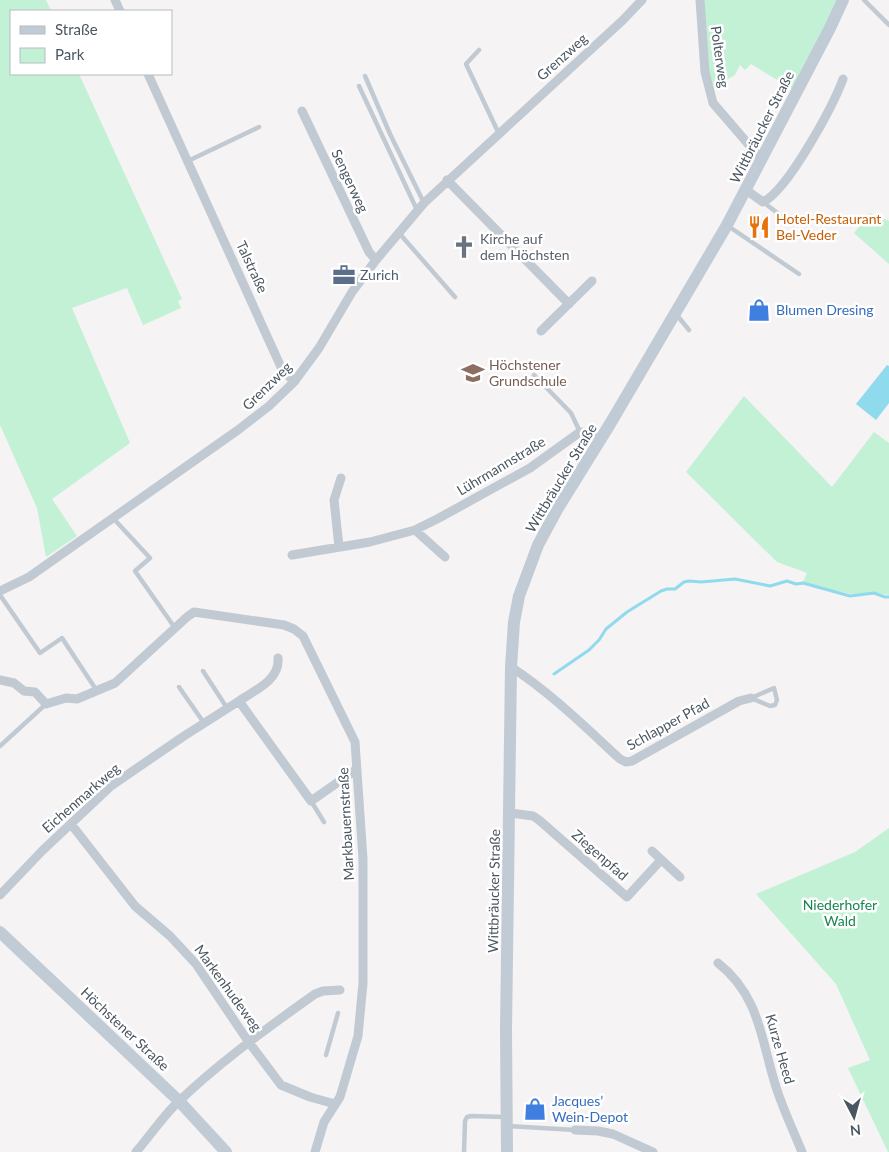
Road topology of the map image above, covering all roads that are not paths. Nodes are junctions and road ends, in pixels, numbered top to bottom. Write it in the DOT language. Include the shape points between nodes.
graph roads {
  1 [pos="642,0"];
  2 [pos="700,0"];
  3 [pos="842,0"];
  4 [pos="864,0"];
  5 [pos="889,25"];
  6 [pos="479,50"];
  7 [pos="148,75"];
  8 [pos="365,76"];
  9 [pos="843,79"];
  10 [pos="359,86"];
  11 [pos="302,111"];
  12 [pos="259,127"];
  13 [pos="498,134"];
  14 [pos="762,160"];
  15 [pos="188,161"];
  16 [pos="447,180"];
  17 [pos="746,190"];
  18 [pos="763,202"];
  19 [pos="420,206"];
  20 [pos="792,224"];
  21 [pos="727,225"];
  22 [pos="399,233"];
  23 [pos="376,260"];
  24 [pos="799,274"];
  25 [pos="592,281"];
  26 [pos="455,297"];
  27 [pos="569,304"];
  28 [pos="676,313"];
  29 [pos="689,330"];
  30 [pos="541,331"];
  31 [pos="534,375"];
  32 [pos="294,382"];
  33 [pos="580,432"];
  34 [pos="601,439"];
  35 [pos="341,478"];
  36 [pos="112,518"];
  37 [pos="415,530"];
  38 [pos="339,547"];
  39 [pos="292,555"];
  40 [pos="445,557"];
  41 [pos="0,593"];
  42 [pos="175,628"];
  43 [pos="278,658"];
  44 [pos="511,666"];
  45 [pos="203,671"];
  46 [pos="0,680"];
  47 [pos="179,687"];
  48 [pos="97,691"];
  49 [pos="750,698"];
  50 [pos="239,701"];
  51 [pos="46,704"];
  52 [pos="227,708"];
  53 [pos="204,723"];
  54 [pos="0,746"];
  55 [pos="357,769"];
  56 [pos="311,801"];
  57 [pos="510,813"];
  58 [pos="324,822"];
  59 [pos="70,824"];
  60 [pos="652,851"];
  61 [pos="661,860"];
  62 [pos="680,877"];
  63 [pos="0,894"];
  64 [pos="0,932"];
  65 [pos="718,963"];
  66 [pos="340,990"];
  67 [pos="338,1013"];
  68 [pos="248,1041"];
  69 [pos="326,1055"];
  70 [pos="179,1101"];
  71 [pos="335,1104"];
  72 [pos="507,1121"];
  73 [pos="576,1130"];
  74 [pos="136,1152"];
  75 [pos="226,1152"];
  76 [pos="315,1152"];
  77 [pos="464,1152"];
  78 [pos="507,1152"];
  79 [pos="653,1152"];
  80 [pos="802,1152"];
  1 -- 13 [label="street, Grenzweg"];
  2 -- 14 [label="street, Polterweg" via="705,72 713,103"];
  3 -- 14 [label="main road, Wittbräucker Straße"];
  4 -- 5 [label="lane"];
  6 -- 13 [label="lane" via="466,64"];
  7 -- 15 [label="street, Talstraße"];
  8 -- 19 [label="lane"];
  9 -- 18 [label="street" via="832,106 800,160 772,198"];
  10 -- 19 [label="lane"];
  11 -- 23 [label="street, Sengerweg" via="368,252"];
  12 -- 15 [label="lane"];
  13 -- 16 [label="street, Grenzweg"];
  14 -- 17 [label="main road, Wittbräucker Straße"];
  15 -- 32 [label="street, Talstraße" via="281,367"];
  16 -- 19 [label="street, Grenzweg"];
  16 -- 27 [label="street"];
  17 -- 18 [label="street"];
  17 -- 21 [label="main road, Wittbräucker Straße"];
  18 -- 20 [label="lane"];
  19 -- 22 [label="street, Grenzweg"];
  21 -- 24 [label="lane"];
  21 -- 28 [label="main road, Wittbräucker Straße"];
  22 -- 23 [label="street, Grenzweg"];
  22 -- 26 [label="lane"];
  23 -- 32 [label="street, Grenzweg"];
  25 -- 27 [label="street"];
  27 -- 30 [label="street"];
  28 -- 29 [label="lane"];
  28 -- 34 [label="main road, Wittbräucker Straße"];
  31 -- 33 [label="lane" via="571,413"];
  32 -- 36 [label="street, Grenzweg" via="238,430"];
  33 -- 34 [label="street"];
  33 -- 37 [label="street, Lührmannstraße" via="530,468"];
  34 -- 44 [label="main road, Wittbräucker Straße" via="558,508 530,565 516,608"];
  35 -- 38 [label="street" via="334,500"];
  36 -- 41 [label="street, Grenzweg" via="29,577"];
  36 -- 42 [label="lane" via="150,558 135,571"];
  37 -- 38 [label="street, Lührmannstraße"];
  37 -- 40 [label="street"];
  38 -- 39 [label="street, Lührmannstraße"];
  41 -- 48 [label="lane" via="40,653 62,638"];
  42 -- 48 [label="street, Markbauernstraße" via="115,684"];
  42 -- 55 [label="street, Markbauernstraße" via="194,612 294,629 303,636 355,742"];
  43 -- 50 [label="street, Eichenmarkweg" via="279,667 273,678"];
  44 -- 49 [label="street, Schlapper Pfad" via="626,762"];
  44 -- 57 [label="main road, Wittbräucker Straße"];
  45 -- 52 [label="lane"];
  46 -- 51 [label="street" via="14,682 24,690 35,692"];
  47 -- 53 [label="lane"];
  48 -- 51 [label="street, Markbauernstraße" via="78,699 66,698"];
  49 -- 49 [label="lane" via="774,688 776,703 770,706"];
  50 -- 52 [label="street, Eichenmarkweg"];
  50 -- 56 [label="street"];
  51 -- 54 [label="lane, Markbauernstraße"];
  52 -- 53 [label="street, Eichenmarkweg"];
  53 -- 59 [label="street, Eichenmarkweg" via="112,786"];
  55 -- 56 [label="street"];
  55 -- 71 [label="street, Markbauernstraße" via="363,859 362,999 358,1036"];
  56 -- 58 [label="lane"];
  57 -- 61 [label="street, Ziegenpfad" via="535,817 627,897"];
  57 -- 72 [label="main road, Wittbräucker Straße"];
  59 -- 63 [label="street, Eichenmarkweg"];
  59 -- 68 [label="street, Markenhudeweg" via="135,906 196,964"];
  60 -- 61 [label="street"];
  61 -- 62 [label="street"];
  64 -- 70 [label="main road, Höchstener Straße"];
  65 -- 80 [label="street, Kurze Heed" via="739,983 750,1001 776,1088"];
  66 -- 68 [label="street" via="315,994"];
  67 -- 69 [label="lane"];
  68 -- 70 [label="street"];
  68 -- 71 [label="street, Markenhudeweg" via="282,1085"];
  70 -- 74 [label="street"];
  70 -- 75 [label="main road, Höchstener Straße"];
  71 -- 76 [label="street, Markbauernstraße" via="324,1122"];
  72 -- 73 [label="lane"];
  72 -- 77 [label="lane" via="466,1117"];
  72 -- 78 [label="main road, Wittbräucker Straße"];
  73 -- 79 [label="street" via="613,1134"];
}
